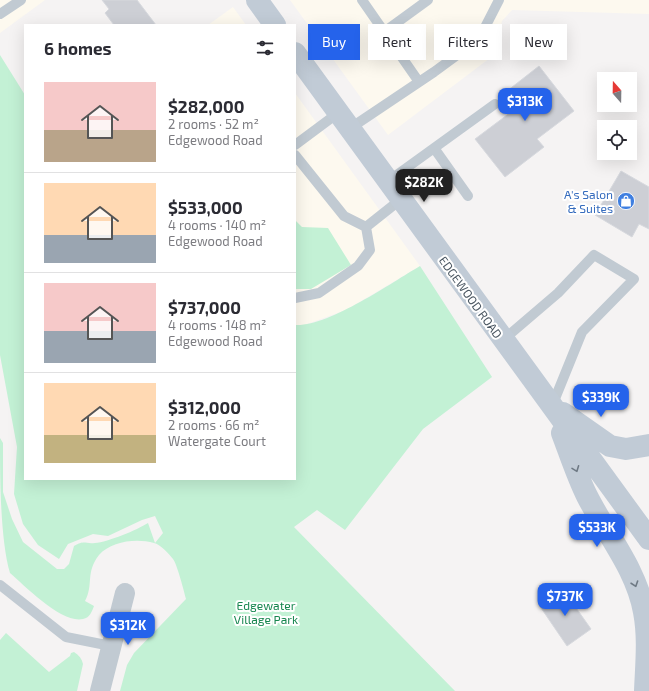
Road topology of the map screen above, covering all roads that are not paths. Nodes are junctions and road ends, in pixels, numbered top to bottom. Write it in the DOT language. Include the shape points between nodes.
graph roads {
  1 [pos="21,0"];
  2 [pos="257,0"];
  3 [pos="362,0"];
  4 [pos="428,0"];
  5 [pos="499,0"];
  6 [pos="0,14"];
  7 [pos="273,24"];
  8 [pos="378,24"];
  9 [pos="395,24"];
  10 [pos="296,54"];
  11 [pos="404,60"];
  12 [pos="419,82"];
  13 [pos="494,104"];
  14 [pos="343,121"];
  15 [pos="296,144"];
  16 [pos="434,148"];
  17 [pos="296,155"];
  18 [pos="387,182"];
  19 [pos="468,196"];
  20 [pos="400,200"];
  21 [pos="366,227"];
  22 [pos="296,298"];
  23 [pos="503,340"];
  24 [pos="552,406"];
  25 [pos="649,445"];
  26 [pos="649,539"];
  27 [pos="0,585"];
  28 [pos="125,593"];
  29 [pos="111,646"];
  30 [pos="100,691"];
  31 [pos="645,691"];
  1 -- 6 [label="lane"];
  2 -- 7 [label="main road"];
  3 -- 8 [label="lane"];
  4 -- 9 [label="lane"];
  5 -- 12 [label="lane" via="479,39"];
  10 -- 14 [label="main road, EDGEWOOD ROAD"];
  11 -- 12 [label="lane"];
  12 -- 14 [label="lane"];
  13 -- 16 [label="lane"];
  14 -- 15 [label="lane"];
  14 -- 18 [label="main road, EDGEWOOD ROAD"];
  16 -- 18 [label="lane"];
  16 -- 19 [label="lane"];
  17 -- 21 [label="lane" via="344,216"];
  18 -- 20 [label="main road, EDGEWOOD ROAD"];
  20 -- 21 [label="lane"];
  20 -- 23 [label="main road, EDGEWOOD ROAD"];
  21 -- 22 [label="lane" via="370,250 358,266 319,293"];
  23 -- 24 [label="main road, EDGEWOOD ROAD"];
  23 -- 24 [label="lane" via="558,293 594,254 634,279 582,332"];
  24 -- 25 [label="main road" via="610,446 626,449"];
  24 -- 26 [label="main road, EDGEWOOD ROAD"];
  24 -- 31 [label="main road, one-way" via="586,495 628,564 644,612"];
  27 -- 29 [label="lane" via="66,637"];
  28 -- 29 [label="street"];
  29 -- 30 [label="street"];
}
